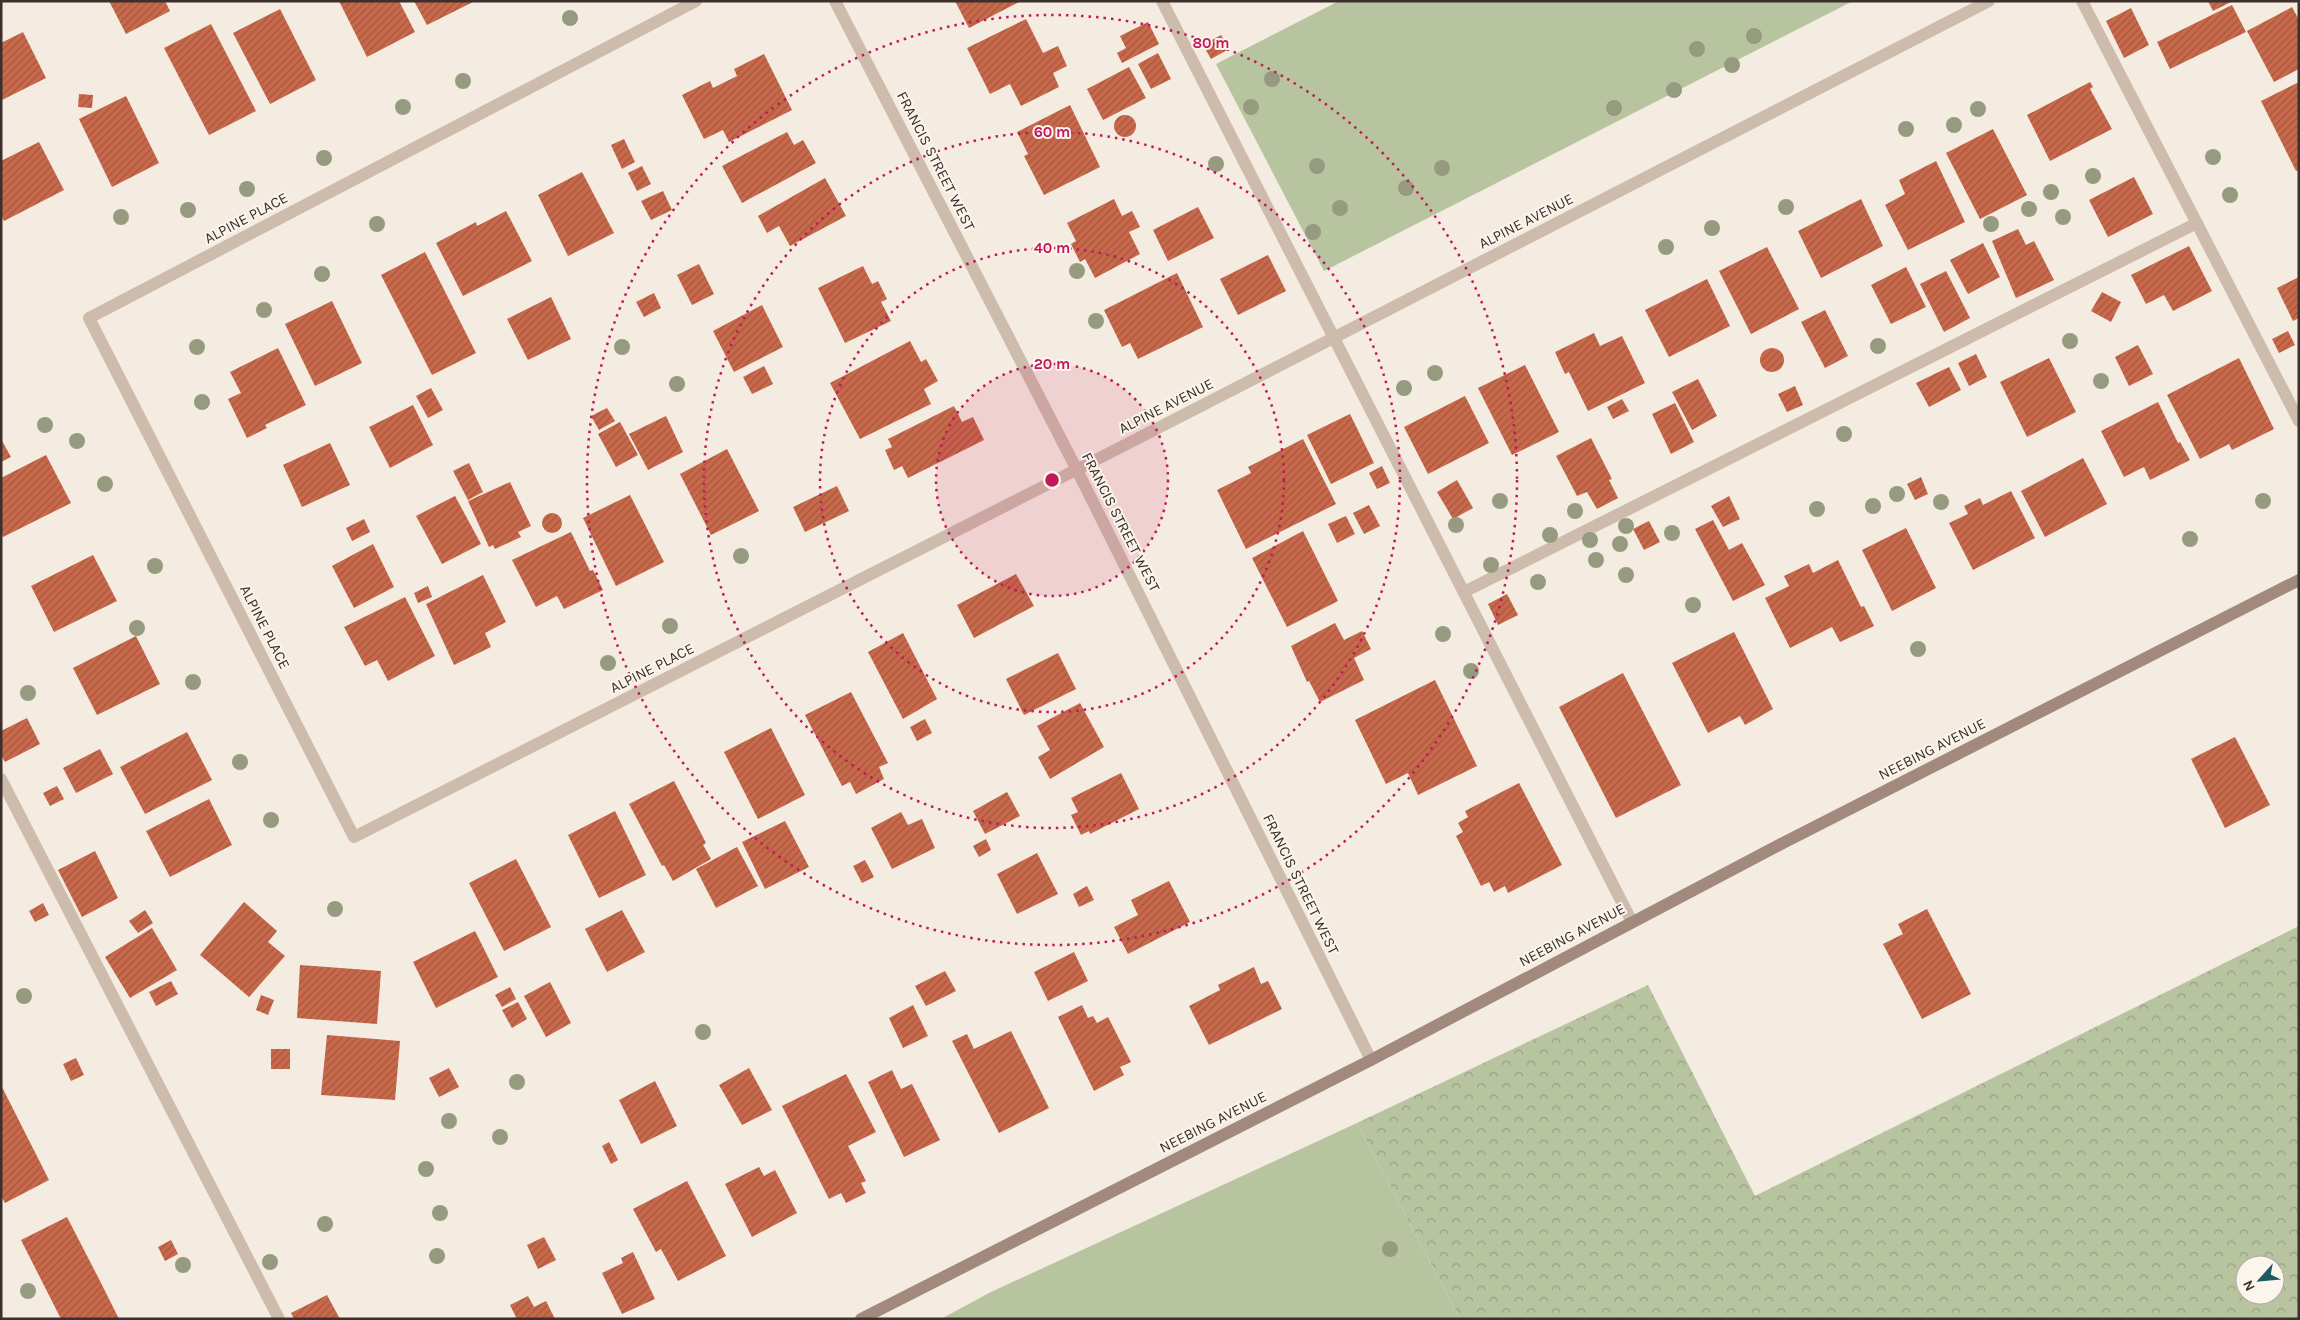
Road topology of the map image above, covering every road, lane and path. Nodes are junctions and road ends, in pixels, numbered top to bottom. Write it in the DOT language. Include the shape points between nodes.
graph roads {
  1 [pos="696,1"];
  2 [pos="835,1"];
  3 [pos="1162,1"];
  4 [pos="1989,1"];
  5 [pos="2082,1"];
  6 [pos="2197,223"];
  7 [pos="1335,337"];
  8 [pos="2299,421"];
  9 [pos="1077,470"];
  10 [pos="2299,580"];
  11 [pos="1464,592"];
  12 [pos="1,779"];
  13 [pos="1632,922"];
  14 [pos="1371,1060"];
  15 [pos="279,1319"];
  16 [pos="862,1319"];
  1 -- 9 [label="street, ALPINE PLACE" via="90,318 354,837"];
  2 -- 9 [label="street, FRANCIS STREET WEST"];
  3 -- 7 [label="street"];
  4 -- 7 [label="street, ALPINE AVENUE"];
  5 -- 6 [label="street"];
  6 -- 8 [label="street"];
  6 -- 11 [label="street"];
  7 -- 9 [label="street, ALPINE AVENUE"];
  7 -- 11 [label="street"];
  9 -- 14 [label="street, FRANCIS STREET WEST"];
  10 -- 13 [label="main road, NEEBING AVENUE"];
  11 -- 13 [label="street"];
  12 -- 15 [label="street"];
  13 -- 14 [label="main road, NEEBING AVENUE"];
  14 -- 16 [label="main road, NEEBING AVENUE"];
}
